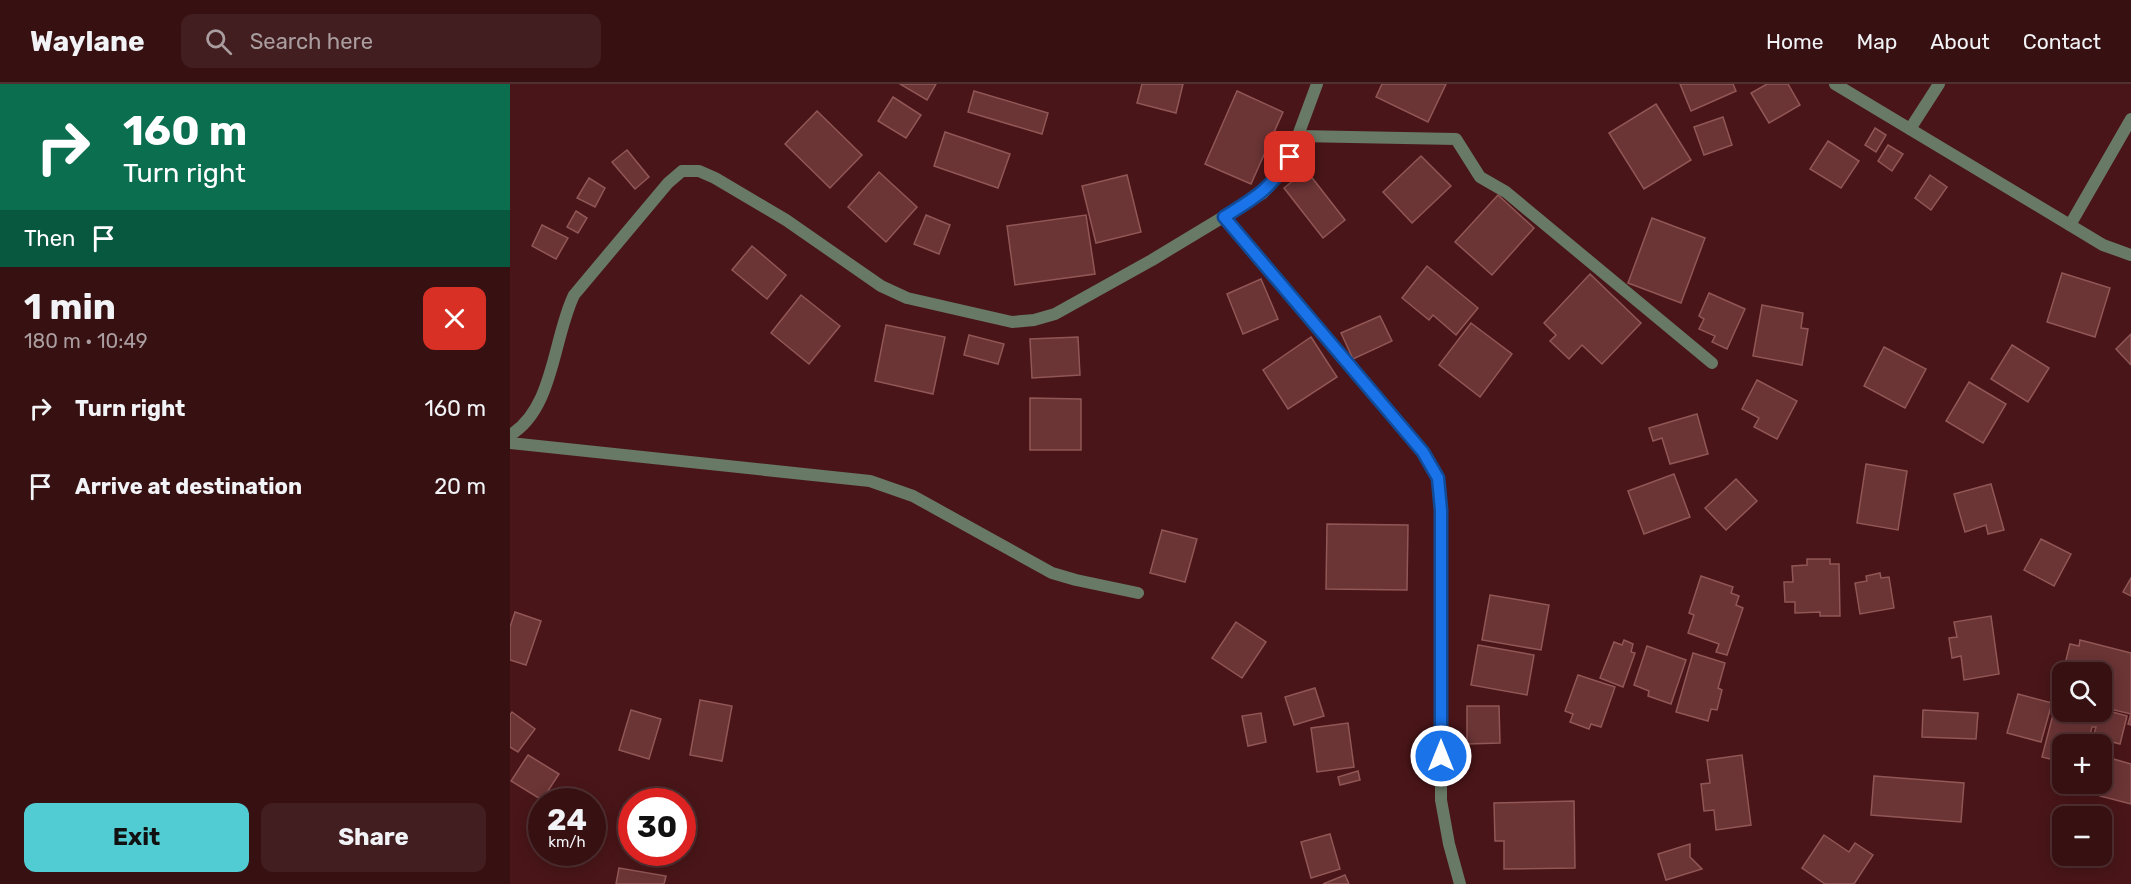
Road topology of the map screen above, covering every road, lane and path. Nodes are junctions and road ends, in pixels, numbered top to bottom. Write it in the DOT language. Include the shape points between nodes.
graph roads {
  1 [pos="1317,84"];
  2 [pos="1835,84"];
  3 [pos="1939,84"];
  4 [pos="2131,118"];
  5 [pos="1910,129"];
  6 [pos="1298,136"];
  7 [pos="1224,217"];
  8 [pos="2070,225"];
  9 [pos="2131,255"];
  10 [pos="1712,363"];
  11 [pos="510,435"];
  12 [pos="510,443"];
  13 [pos="1138,593"];
  14 [pos="1460,884"];
  1 -- 6 [label="street"];
  2 -- 5 [label="street"];
  3 -- 5 [label="street"];
  4 -- 8 [label="street"];
  5 -- 8 [label="street"];
  6 -- 7 [label="street" via="1278,177 1263,193"];
  6 -- 10 [label="street" via="1456,139 1480,177 1506,192"];
  7 -- 11 [label="street" via="1055,314 1012,322 894,293 786,219 715,178 699,171 682,171 574,295 534,413"];
  7 -- 14 [label="street" via="1423,452 1438,478 1442,800"];
  8 -- 9 [label="street" via="2103,245"];
  12 -- 13 [label="street" via="870,481 913,496 1052,573"];
}
